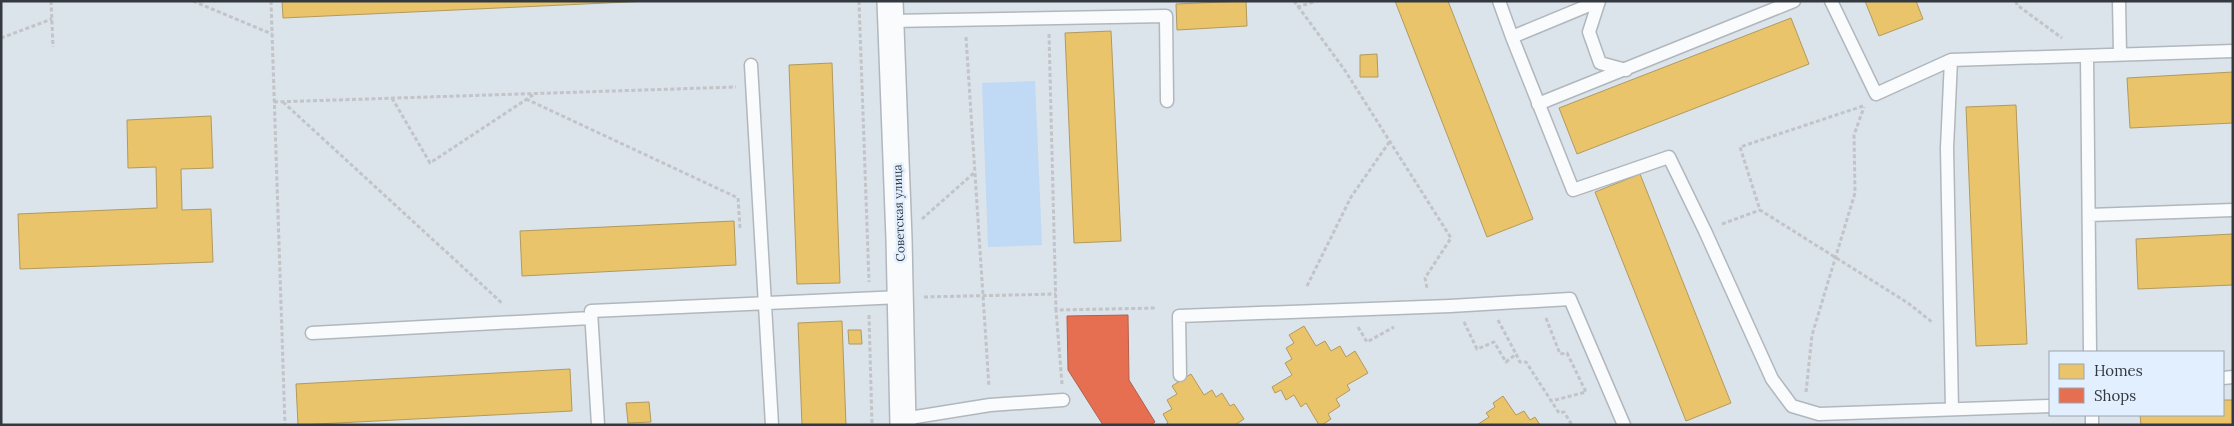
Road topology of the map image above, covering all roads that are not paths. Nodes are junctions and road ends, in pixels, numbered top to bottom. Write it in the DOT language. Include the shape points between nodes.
graph roads {
  1 [pos="1499,1"];
  2 [pos="1794,1"];
  3 [pos="1831,1"];
  4 [pos="2119,1"];
  5 [pos="890,11"];
  6 [pos="1512,37"];
  7 [pos="2233,51"];
  8 [pos="2120,54"];
  9 [pos="2087,56"];
  10 [pos="1951,60"];
  11 [pos="751,65"];
  12 [pos="1626,70"];
  13 [pos="1167,101"];
  14 [pos="1538,104"];
  15 [pos="2233,210"];
  16 [pos="2089,215"];
  17 [pos="901,297"];
  18 [pos="764,302"];
  19 [pos="591,318"];
  20 [pos="312,332"];
  21 [pos="2090,351"];
  22 [pos="1180,375"];
  23 [pos="1063,400"];
  24 [pos="2049,406"];
  25 [pos="1952,410"];
  26 [pos="903,422"];
  27 [pos="598,425"];
  28 [pos="772,425"];
  29 [pos="1624,425"];
  1 -- 6 [label="lane"];
  2 -- 12 [label="lane"];
  3 -- 10 [label="lane" via="1876,94"];
  4 -- 8 [label="lane"];
  5 -- 13 [label="lane" via="964,19 1166,16"];
  5 -- 17 [label="street, Советская улица"];
  6 -- 12 [label="lane" via="1599,1 1589,32 1600,63"];
  6 -- 14 [label="lane"];
  7 -- 8 [label="lane"];
  8 -- 9 [label="lane"];
  9 -- 10 [label="lane"];
  9 -- 16 [label="lane"];
  10 -- 25 [label="lane" via="1948,148"];
  11 -- 18 [label="lane"];
  12 -- 14 [label="lane"];
  14 -- 25 [label="lane" via="1573,190 1669,157 1772,379 1792,406 1819,414"];
  15 -- 16 [label="lane"];
  16 -- 21 [label="lane"];
  17 -- 18 [label="lane"];
  17 -- 26 [label="street, Советская улица"];
  18 -- 19 [label="lane" via="591,311"];
  18 -- 28 [label="lane"];
  19 -- 20 [label="lane"];
  19 -- 27 [label="lane"];
  22 -- 29 [label="lane" via="1179,316 1570,299"];
  23 -- 26 [label="lane" via="990,404"];
  24 -- 25 [label="lane"];
}
